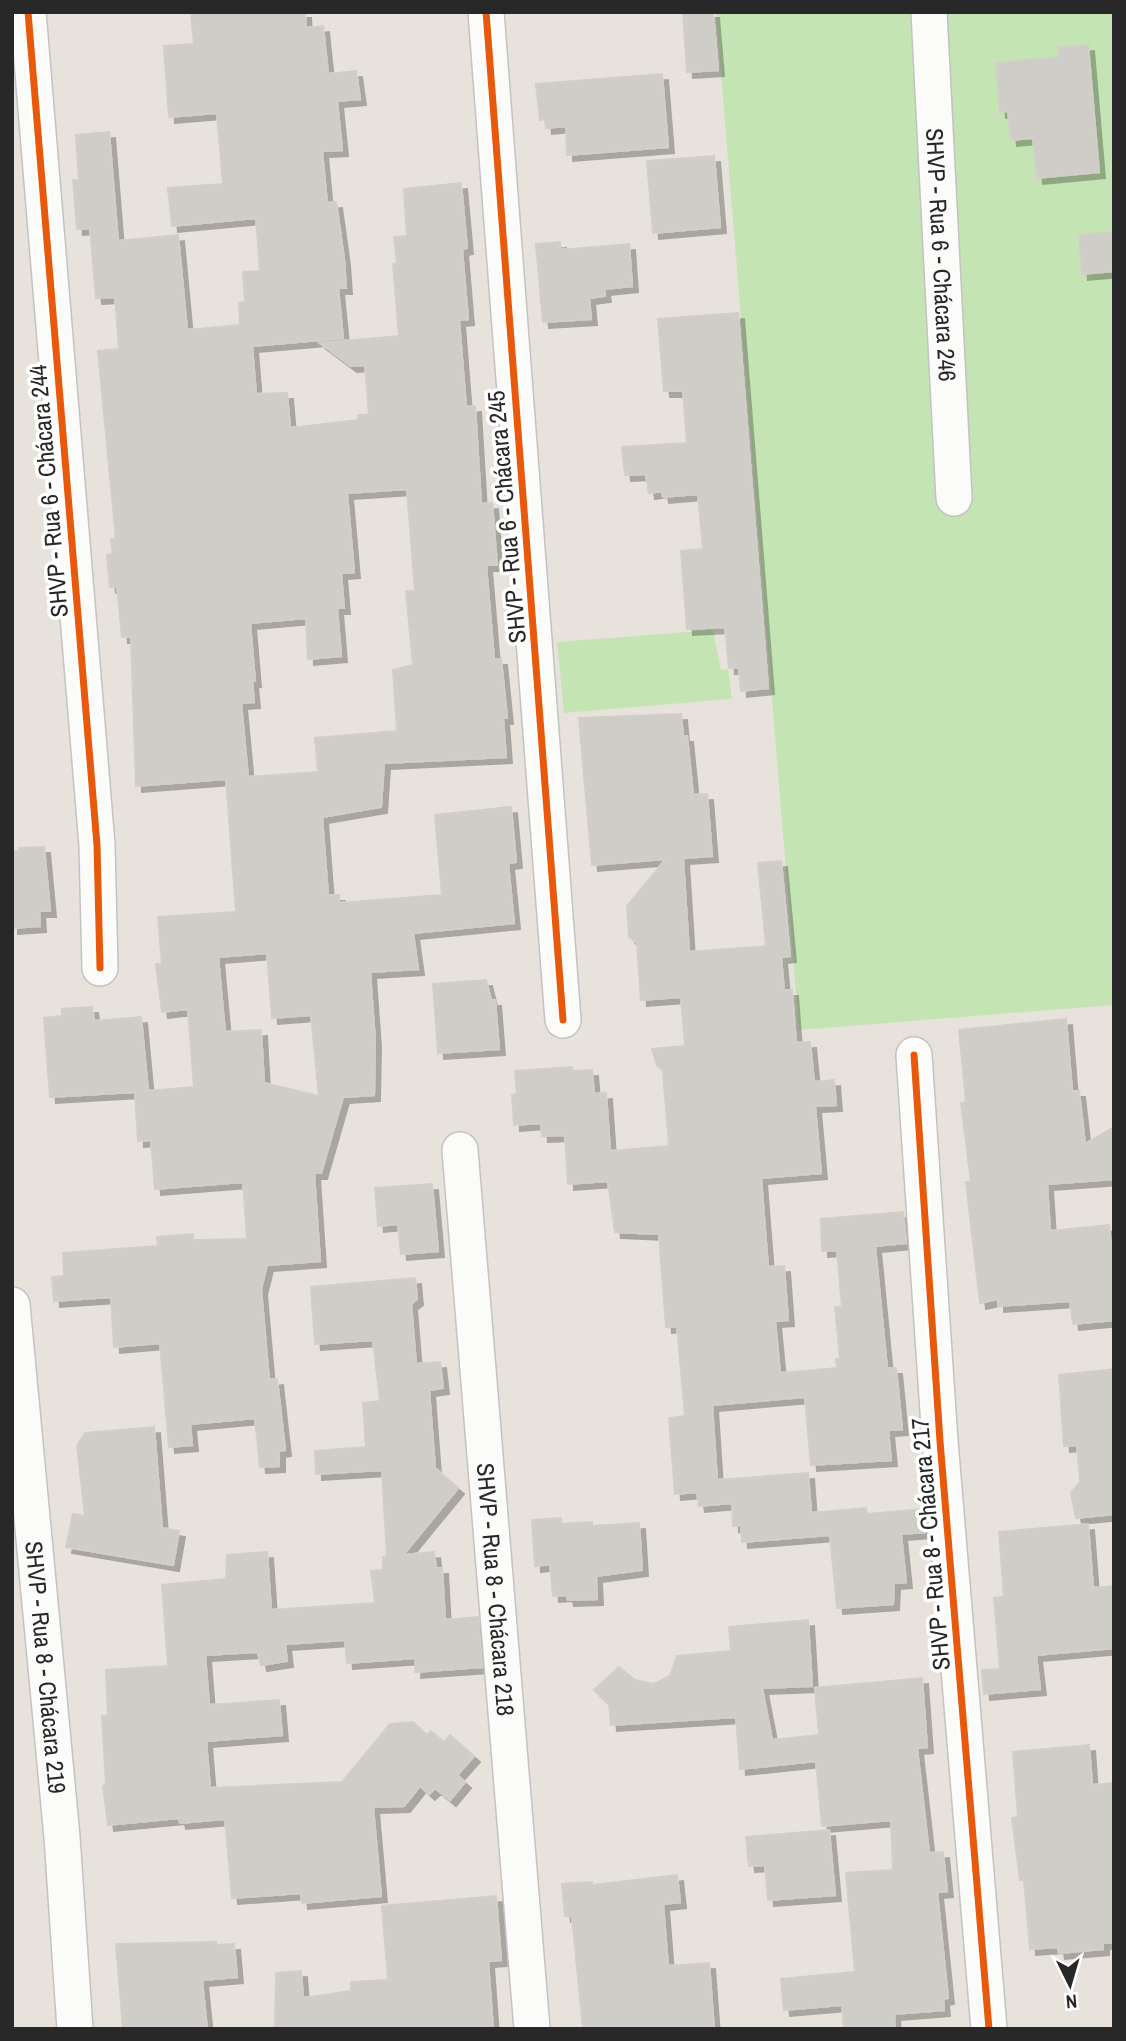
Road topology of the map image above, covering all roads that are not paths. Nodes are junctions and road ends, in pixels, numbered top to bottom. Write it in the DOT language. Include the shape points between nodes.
graph roads {
  1 [pos="28,12"];
  2 [pos="486,12"];
  3 [pos="929,12"];
  4 [pos="954,498"];
  5 [pos="100,968"];
  6 [pos="563,1020"];
  7 [pos="914,1055"];
  8 [pos="460,1150"];
  9 [pos="12,1305"];
  10 [pos="75,2029"];
  11 [pos="532,2029"];
  12 [pos="989,2029"];
  1 -- 5 [label="street, SHVP - Rua 6 - Chácara 244" via="97,845"];
  2 -- 6 [label="street, SHVP - Rua 6 - Chácara 245"];
  3 -- 4 [label="street, SHVP - Rua 6 - Chácara 246"];
  7 -- 12 [label="street, SHVP - Rua 8 - Chácara 217" via="940,1440"];
  8 -- 11 [label="street, SHVP - Rua 8 - Chácara 218"];
  9 -- 10 [label="street, SHVP - Rua 8 - Chácara 219" via="62,1837"];
}
